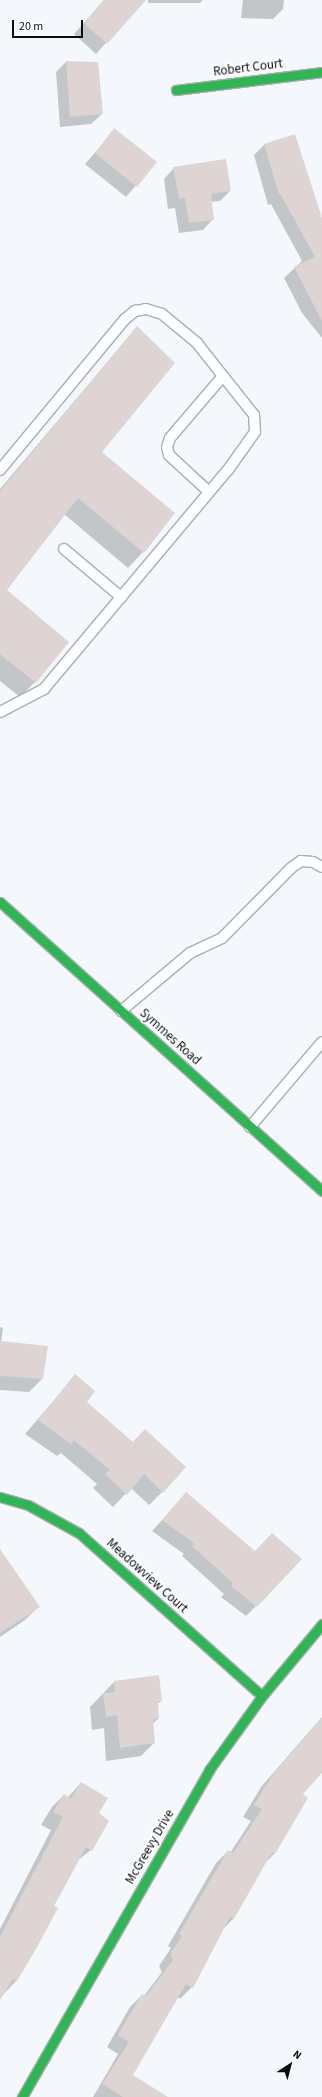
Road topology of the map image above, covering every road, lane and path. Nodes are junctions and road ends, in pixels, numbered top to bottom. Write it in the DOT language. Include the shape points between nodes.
graph roads {
  1 [pos="322,72"];
  2 [pos="176,90"];
  3 [pos="223,376"];
  4 [pos="0,470"];
  5 [pos="209,492"];
  6 [pos="64,549"];
  7 [pos="121,597"];
  8 [pos="0,712"];
  9 [pos="322,867"];
  10 [pos="0,902"];
  11 [pos="121,1011"];
  12 [pos="322,1042"];
  13 [pos="250,1126"];
  14 [pos="322,1191"];
  15 [pos="0,1497"];
  16 [pos="322,1624"];
  17 [pos="262,1696"];
  18 [pos="22,2097"];
  1 -- 2 [label="street, Robert Court"];
  3 -- 4 [label="lane" via="197,343 162,314 146,309 134,312 125,319"];
  3 -- 5 [label="lane" via="254,414 256,425 255,432"];
  3 -- 5 [label="lane" via="170,438 167,447 169,456"];
  5 -- 7 [label="lane"];
  6 -- 7 [label="lane"];
  7 -- 8 [label="lane" via="44,689"];
  9 -- 11 [label="lane" via="313,862 301,862 291,868 222,938 190,953"];
  10 -- 11 [label="street, Symmes Road"];
  11 -- 13 [label="street, Symmes Road"];
  12 -- 13 [label="lane"];
  13 -- 14 [label="street, Symmes Road"];
  15 -- 17 [label="street, Meadowview Court" via="28,1505 79,1533"];
  16 -- 17 [label="street, McGreevy Drive"];
  17 -- 18 [label="street, McGreevy Drive" via="209,1770"];
}
